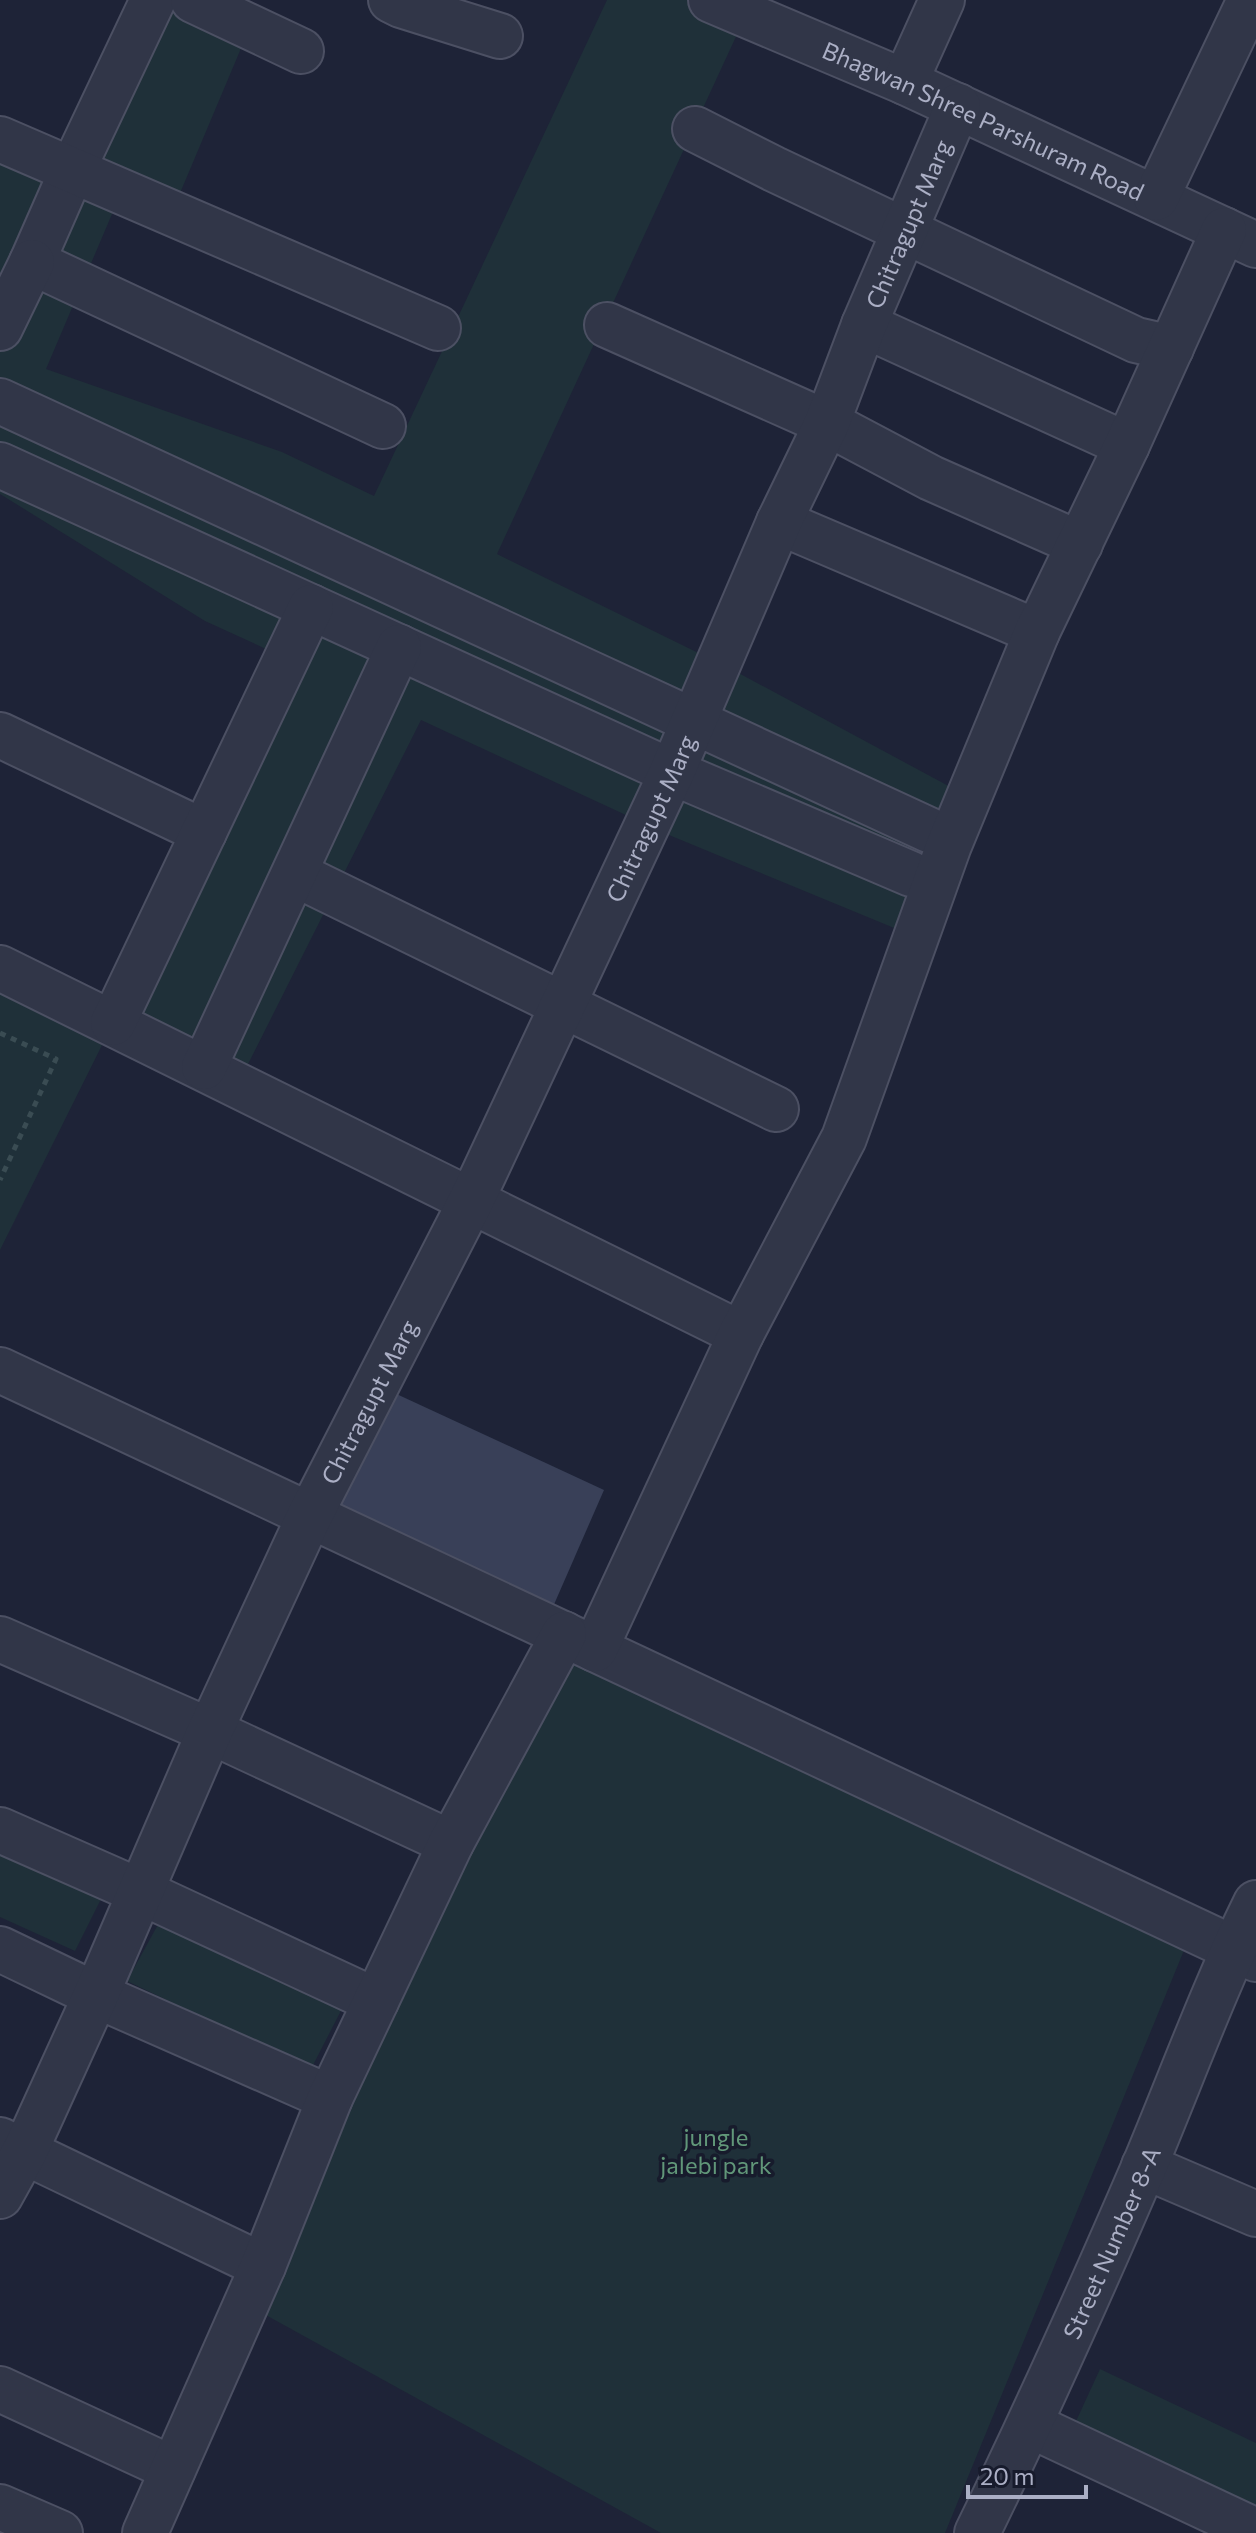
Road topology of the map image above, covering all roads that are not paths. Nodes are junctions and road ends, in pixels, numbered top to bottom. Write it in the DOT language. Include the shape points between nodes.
graph roads {
  1 [pos="153,0"];
  2 [pos="193,0"];
  3 [pos="391,0"];
  4 [pos="711,0"];
  5 [pos="942,0"];
  6 [pos="1250,0"];
  7 [pos="500,36"];
  8 [pos="301,51"];
  9 [pos="905,82"];
  10 [pos="958,106"];
  11 [pos="695,129"];
  12 [pos="0,139"];
  13 [pos="72,171"];
  14 [pos="1156,198"];
  15 [pos="904,231"];
  16 [pos="1240,237"];
  17 [pos="32,262"];
  18 [pos="607,325"];
  19 [pos="864,325"];
  20 [pos="0,328"];
  21 [pos="438,328"];
  22 [pos="1171,348"];
  23 [pos="0,401"];
  24 [pos="827,423"];
  25 [pos="383,426"];
  26 [pos="1127,445"];
  27 [pos="0,465"];
  28 [pos="779,522"];
  29 [pos="1080,544"];
  30 [pos="311,607"];
  31 [pos="1037,632"];
  32 [pos="399,647"];
  33 [pos="694,723"];
  34 [pos="0,735"];
  35 [pos="672,772"];
  36 [pos="929,830"];
  37 [pos="204,832"];
  38 [pos="295,874"];
  39 [pos="911,874"];
  40 [pos="0,968"];
  41 [pos="563,1006"];
  42 [pos="113,1023"];
  43 [pos="204,1067"];
  44 [pos="776,1109"];
  45 [pos="472,1199"];
  46 [pos="741,1334"];
  47 [pos="0,1370"];
  48 [pos="310,1515"];
  49 [pos="0,1639"];
  50 [pos="579,1641"];
  51 [pos="210,1731"];
  52 [pos="0,1830"];
  53 [pos="451,1843"];
  54 [pos="141,1892"];
  55 [pos="1256,1903"];
  56 [pos="0,1949"];
  57 [pos="1245,1953"];
  58 [pos="96,1995"];
  59 [pos="376,2001"];
  60 [pos="330,2098"];
  61 [pos="12,2146"];
  62 [pos="1144,2166"];
  63 [pos="0,2196"];
  64 [pos="1256,2214"];
  65 [pos="263,2266"];
  66 [pos="0,2389"];
  67 [pos="1030,2425"];
  68 [pos="173,2469"];
  69 [pos="0,2507"];
  70 [pos="1256,2531"];
  71 [pos="60,2533"];
  72 [pos="145,2533"];
  73 [pos="977,2533"];
  1 -- 13 [label="street"];
  2 -- 8 [label="street"];
  3 -- 7 [label="street"];
  4 -- 9 [label="street, Bhagwan Shree Parshuram Road"];
  5 -- 9 [label="street"];
  6 -- 14 [label="street"];
  9 -- 10 [label="street, Bhagwan Shree Parshuram Road"];
  10 -- 14 [label="street, Bhagwan Shree Parshuram Road"];
  10 -- 15 [label="street, Chitragupt Marg"];
  11 -- 15 [label="street"];
  12 -- 13 [label="street"];
  13 -- 17 [label="street"];
  13 -- 21 [label="street"];
  14 -- 16 [label="street, Bhagwan Shree Parshuram Road"];
  15 -- 19 [label="street, Chitragupt Marg"];
  15 -- 22 [label="street" via="1136,340"];
  16 -- 22 [label="street"];
  17 -- 20 [label="street"];
  17 -- 25 [label="street"];
  18 -- 24 [label="street"];
  19 -- 24 [label="street, Chitragupt Marg"];
  19 -- 26 [label="street"];
  22 -- 26 [label="street"];
  23 -- 33 [label="street"];
  24 -- 28 [label="street, Chitragupt Marg"];
  24 -- 29 [label="street" via="931,478"];
  26 -- 29 [label="street"];
  27 -- 30 [label="street"];
  28 -- 31 [label="street"];
  28 -- 33 [label="street, Chitragupt Marg"];
  29 -- 31 [label="street"];
  30 -- 32 [label="street"];
  30 -- 37 [label="street"];
  31 -- 46 [label="street" via="949,845 844,1138"];
  32 -- 35 [label="street"];
  32 -- 38 [label="street"];
  33 -- 35 [label="street, Chitragupt Marg"];
  33 -- 36 [label="street"];
  34 -- 37 [label="street"];
  35 -- 39 [label="street"];
  35 -- 41 [label="street, Chitragupt Marg"];
  37 -- 42 [label="street"];
  38 -- 41 [label="street"];
  38 -- 43 [label="street"];
  40 -- 42 [label="street"];
  41 -- 44 [label="street"];
  41 -- 45 [label="street, Chitragupt Marg"];
  42 -- 43 [label="street"];
  43 -- 45 [label="street"];
  45 -- 46 [label="street"];
  45 -- 48 [label="street, Chitragupt Marg"];
  46 -- 50 [label="street"];
  47 -- 48 [label="street"];
  48 -- 50 [label="street"];
  48 -- 51 [label="street, Chitragupt Marg"];
  49 -- 51 [label="street"];
  50 -- 53 [label="street"];
  50 -- 57 [label="street"];
  51 -- 53 [label="street"];
  51 -- 54 [label="street, Chitragupt Marg"];
  52 -- 54 [label="street"];
  53 -- 59 [label="street"];
  54 -- 58 [label="street, Chitragupt Marg"];
  54 -- 59 [label="street"];
  55 -- 57 [label="street, Street Number 8-A"];
  56 -- 58 [label="street"];
  57 -- 62 [label="street, Street Number 8-A"];
  58 -- 60 [label="street"];
  58 -- 61 [label="street, Chitragupt Marg"];
  59 -- 60 [label="street"];
  60 -- 65 [label="street"];
  61 -- 63 [label="street, Chitragupt Marg"];
  61 -- 65 [label="street"];
  62 -- 64 [label="street"];
  62 -- 67 [label="street, Street Number 8-A"];
  65 -- 68 [label="street"];
  66 -- 68 [label="street"];
  67 -- 70 [label="street"];
  67 -- 73 [label="street, Street Number 8-A"];
  68 -- 72 [label="street"];
  69 -- 71 [label="street"];
}
